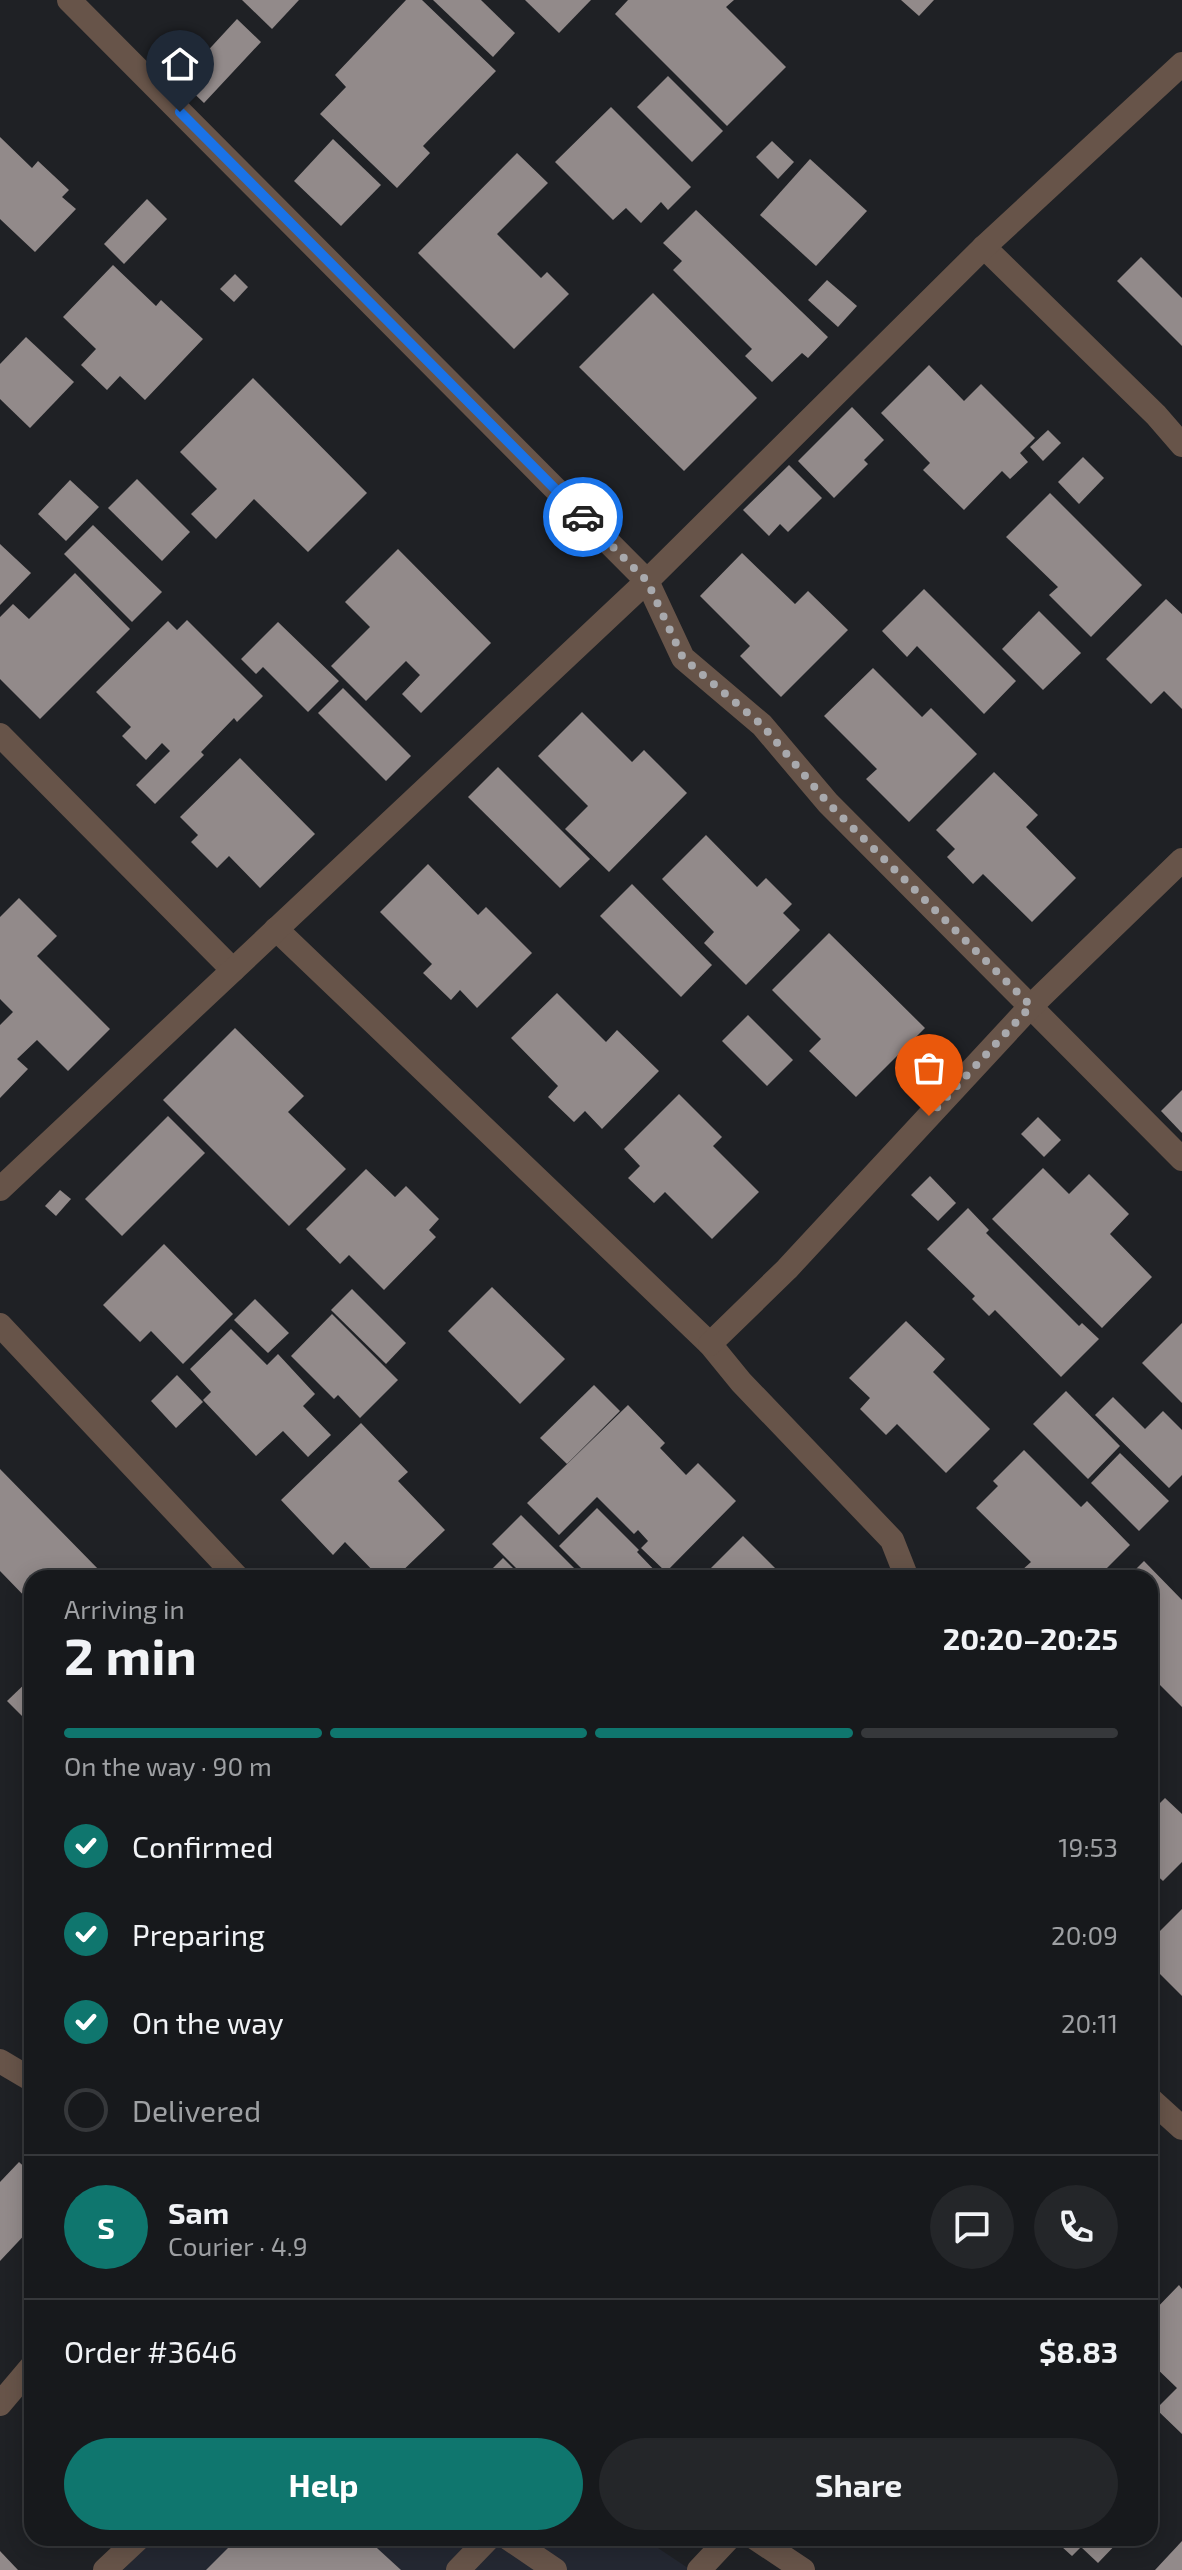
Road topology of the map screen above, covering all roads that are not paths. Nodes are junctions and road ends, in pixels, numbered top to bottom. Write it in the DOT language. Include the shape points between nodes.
graph roads {
  1 [pos="69,0"];
  2 [pos="1182,64"];
  3 [pos="984,247"];
  4 [pos="1182,445"];
  5 [pos="647,581"];
  6 [pos="0,735"];
  7 [pos="1182,860"];
  8 [pos="276,929"];
  9 [pos="233,970"];
  10 [pos="1031,1006"];
  11 [pos="1182,1159"];
  12 [pos="0,1189"];
  13 [pos="0,1325"];
  14 [pos="710,1344"];
  15 [pos="230,1570"];
  16 [pos="904,1570"];
  17 [pos="0,2061"];
  18 [pos="24,2075"];
  19 [pos="1158,2106"];
  20 [pos="1182,2128"];
  21 [pos="24,2376"];
  22 [pos="0,2404"];
  23 [pos="130,2546"];
  24 [pos="481,2546"];
  25 [pos="520,2546"];
  26 [pos="722,2546"];
  27 [pos="767,2546"];
  28 [pos="105,2570"];
  29 [pos="458,2570"];
  30 [pos="555,2570"];
  31 [pos="699,2570"];
  32 [pos="803,2570"];
  1 -- 5 [label="street"];
  2 -- 3 [label="street"];
  3 -- 4 [label="street"];
  3 -- 5 [label="street"];
  5 -- 8 [label="street"];
  5 -- 10 [label="street" via="683,658 762,725 828,803"];
  6 -- 9 [label="street"];
  7 -- 10 [label="street"];
  8 -- 9 [label="street"];
  8 -- 14 [label="street"];
  9 -- 12 [label="street"];
  10 -- 11 [label="street"];
  10 -- 14 [label="street" via="787,1269"];
  13 -- 15 [label="street"];
  14 -- 16 [label="street" via="892,1540"];
  17 -- 18 [label="street"];
  19 -- 20 [label="street"];
  21 -- 22 [label="street"];
  23 -- 28 [label="street"];
  24 -- 29 [label="street"];
  25 -- 30 [label="street"];
  26 -- 31 [label="street"];
  27 -- 32 [label="street"];
}
